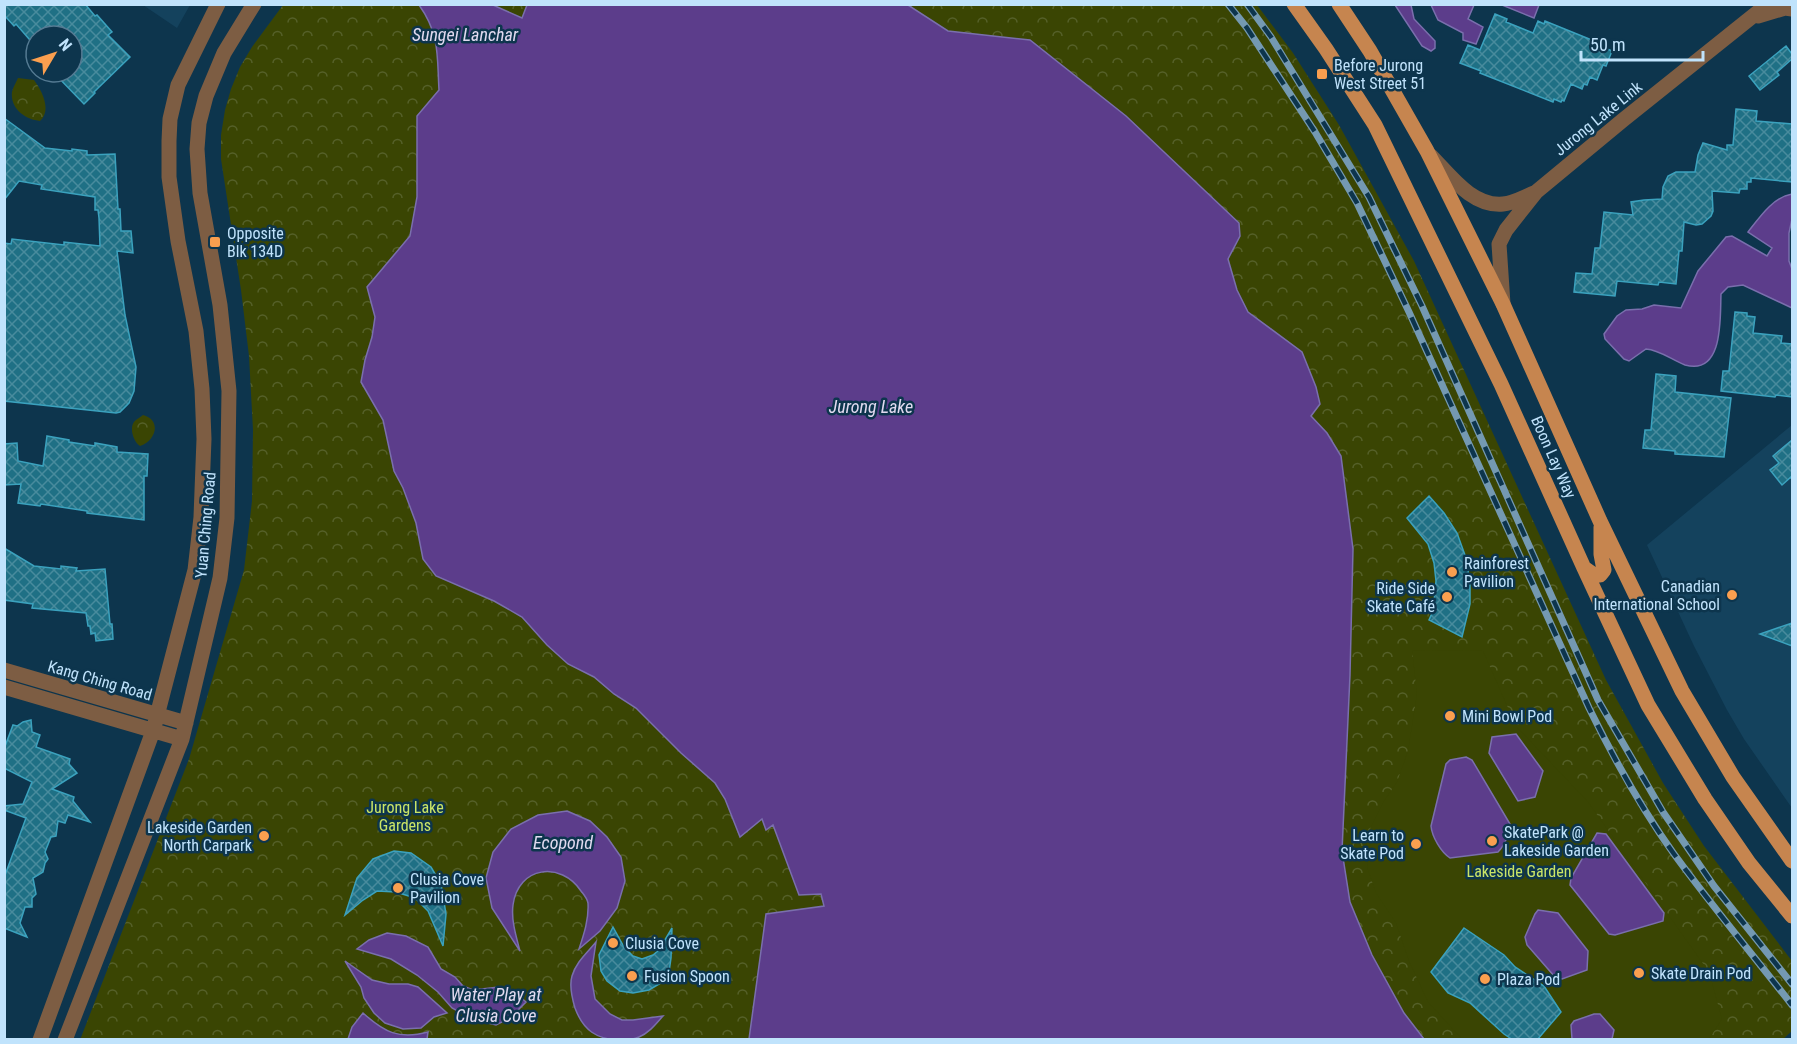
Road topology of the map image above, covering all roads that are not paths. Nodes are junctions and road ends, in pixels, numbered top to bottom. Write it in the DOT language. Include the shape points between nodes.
graph roads {
  1 [pos="218,4"];
  2 [pos="254,4"];
  3 [pos="1294,4"];
  4 [pos="1339,4"];
  5 [pos="1768,4"];
  6 [pos="1792,9"];
  7 [pos="1750,19"];
  8 [pos="1427,152"];
  9 [pos="1536,192"];
  10 [pos="1503,304"];
  11 [pos="1600,521"];
  12 [pos="197,556"];
  13 [pos="222,559"];
  14 [pos="1584,568"];
  15 [pos="4,670"];
  16 [pos="4,687"];
  17 [pos="157,715"];
  18 [pos="186,723"];
  19 [pos="153,731"];
  20 [pos="182,739"];
  21 [pos="1792,861"];
  22 [pos="1792,916"];
  23 [pos="39,1040"];
  24 [pos="65,1040"];
  1 -- 12 [label="street, Yuan Ching Road" via="178,85 170,119 168,156 202,389"];
  2 -- 13 [label="street, Yuan Ching Road" via="224,54 206,96 197,149 229,392"];
  3 -- 14 [label="main road, Boon Lay Way" via="1375,125 1501,384"];
  4 -- 8 [label="main road, Boon Lay Way"];
  5 -- 7 [label="street, Jurong Lake Link"];
  6 -- 7 [label="street"];
  7 -- 9 [label="street, Jurong Lake Link"];
  8 -- 9 [label="street, Jurong Lake Link" via="1473,197 1505,204"];
  8 -- 10 [label="main road, Boon Lay Way"];
  9 -- 10 [label="street, Jurong Lake Link" via="1499,244"];
  10 -- 11 [label="main road, Boon Lay Way"];
  11 -- 14 [label="main road" via="1604,570 1594,575"];
  11 -- 21 [label="main road, Boon Lay Way" via="1689,706"];
  12 -- 13 [label="street"];
  12 -- 17 [label="street, Yuan Ching Road"];
  13 -- 18 [label="street, Yuan Ching Road"];
  14 -- 22 [label="main road, Boon Lay Way" via="1659,724 1749,863"];
  15 -- 17 [label="street, Kang Ching Road"];
  16 -- 19 [label="street, Kang Ching Road"];
  17 -- 18 [label="street, Kang Ching Road"];
  17 -- 19 [label="street, Yuan Ching Road"];
  18 -- 20 [label="street, Yuan Ching Road"];
  19 -- 20 [label="street, Kang Ching Road"];
  19 -- 23 [label="street, Yuan Ching Road"];
  20 -- 24 [label="street, Yuan Ching Road"];
}
